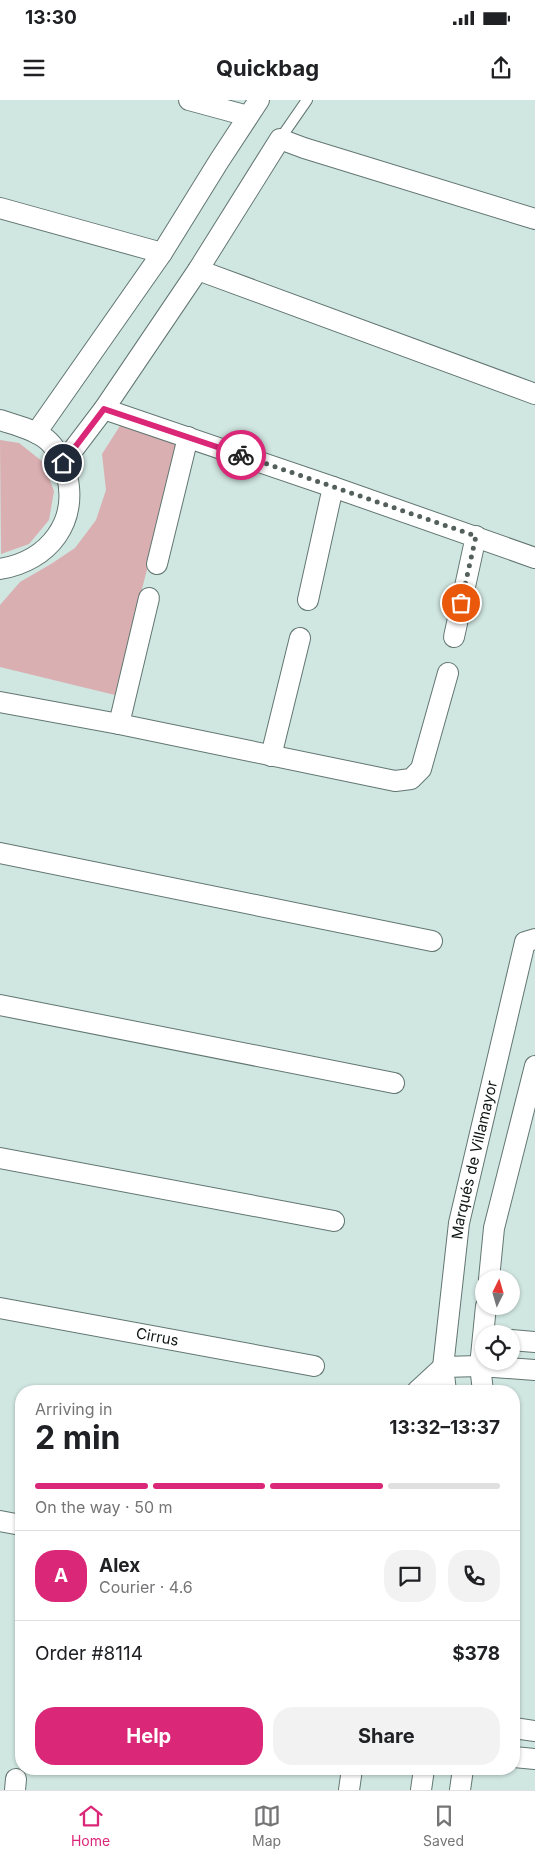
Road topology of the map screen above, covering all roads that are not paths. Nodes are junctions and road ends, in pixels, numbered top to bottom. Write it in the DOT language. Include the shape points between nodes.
graph roads {
  1 [pos="189,100"];
  2 [pos="307,100"];
  3 [pos="253,108"];
  4 [pos="280,139"];
  5 [pos="0,208"];
  6 [pos="535,219"];
  7 [pos="162,253"];
  8 [pos="198,270"];
  9 [pos="535,394"];
  10 [pos="104,409"];
  11 [pos="0,420"];
  12 [pos="36,432"];
  13 [pos="188,437"];
  14 [pos="63,463"];
  15 [pos="333,486"];
  16 [pos="476,536"];
  17 [pos="535,558"];
  18 [pos="157,564"];
  19 [pos="0,569"];
  20 [pos="149,598"];
  21 [pos="308,600"];
  22 [pos="454,637"];
  23 [pos="300,638"];
  24 [pos="448,673"];
  25 [pos="0,702"];
  26 [pos="119,724"];
  27 [pos="271,756"];
  28 [pos="0,853"];
  29 [pos="535,940"];
  30 [pos="432,941"];
  31 [pos="0,1005"];
  32 [pos="535,1066"];
  33 [pos="394,1083"];
  34 [pos="0,1158"];
  35 [pos="334,1221"];
  36 [pos="490,1270"];
  37 [pos="0,1308"];
  38 [pos="520,1341"];
  39 [pos="535,1342"];
  40 [pos="314,1366"];
  41 [pos="475,1366"];
  42 [pos="443,1367"];
  43 [pos="520,1369"];
  44 [pos="480,1370"];
  45 [pos="535,1370"];
  46 [pos="424,1385"];
  47 [pos="445,1385"];
  48 [pos="482,1385"];
  49 [pos="0,1521"];
  50 [pos="15,1524"];
  51 [pos="520,1729"];
  52 [pos="535,1731"];
  53 [pos="520,1758"];
  54 [pos="535,1759"];
  55 [pos="351,1775"];
  56 [pos="423,1775"];
  57 [pos="462,1775"];
  58 [pos="349,1790"];
  59 [pos="421,1790"];
  60 [pos="460,1790"];
  1 -- 3 [label="street"];
  2 -- 4 [label="lane"];
  3 -- 7 [label="street"];
  4 -- 6 [label="street"];
  4 -- 8 [label="street"];
  5 -- 7 [label="street"];
  7 -- 12 [label="street"];
  8 -- 9 [label="street"];
  8 -- 10 [label="street"];
  10 -- 13 [label="street"];
  10 -- 14 [label="street"];
  11 -- 12 [label="street"];
  12 -- 14 [label="street" via="48,440"];
  13 -- 15 [label="street"];
  13 -- 18 [label="street"];
  14 -- 19 [label="street" via="69,484 69,505 63,526 52,544 35,557 16,567"];
  15 -- 16 [label="street"];
  15 -- 21 [label="street"];
  16 -- 17 [label="street"];
  16 -- 22 [label="street"];
  20 -- 26 [label="street"];
  23 -- 27 [label="street"];
  24 -- 27 [label="street" via="421,769 411,779 395,781"];
  25 -- 26 [label="street"];
  26 -- 27 [label="street"];
  28 -- 30 [label="street"];
  29 -- 42 [label="street, Marqués de Villamayor" via="525,942 459,1223"];
  31 -- 33 [label="street"];
  32 -- 36 [label="street" via="494,1228"];
  34 -- 35 [label="street"];
  37 -- 40 [label="street, Cirrus"];
  38 -- 39 [label="street"];
  41 -- 42 [label="street"];
  42 -- 46 [label="street"];
  42 -- 47 [label="street, Marqués de Villamayor"];
  43 -- 45 [label="street"];
  44 -- 48 [label="street"];
  49 -- 50 [label="street"];
  51 -- 52 [label="street"];
  53 -- 54 [label="street"];
  55 -- 58 [label="street"];
  56 -- 59 [label="street"];
  57 -- 60 [label="street"];
}
